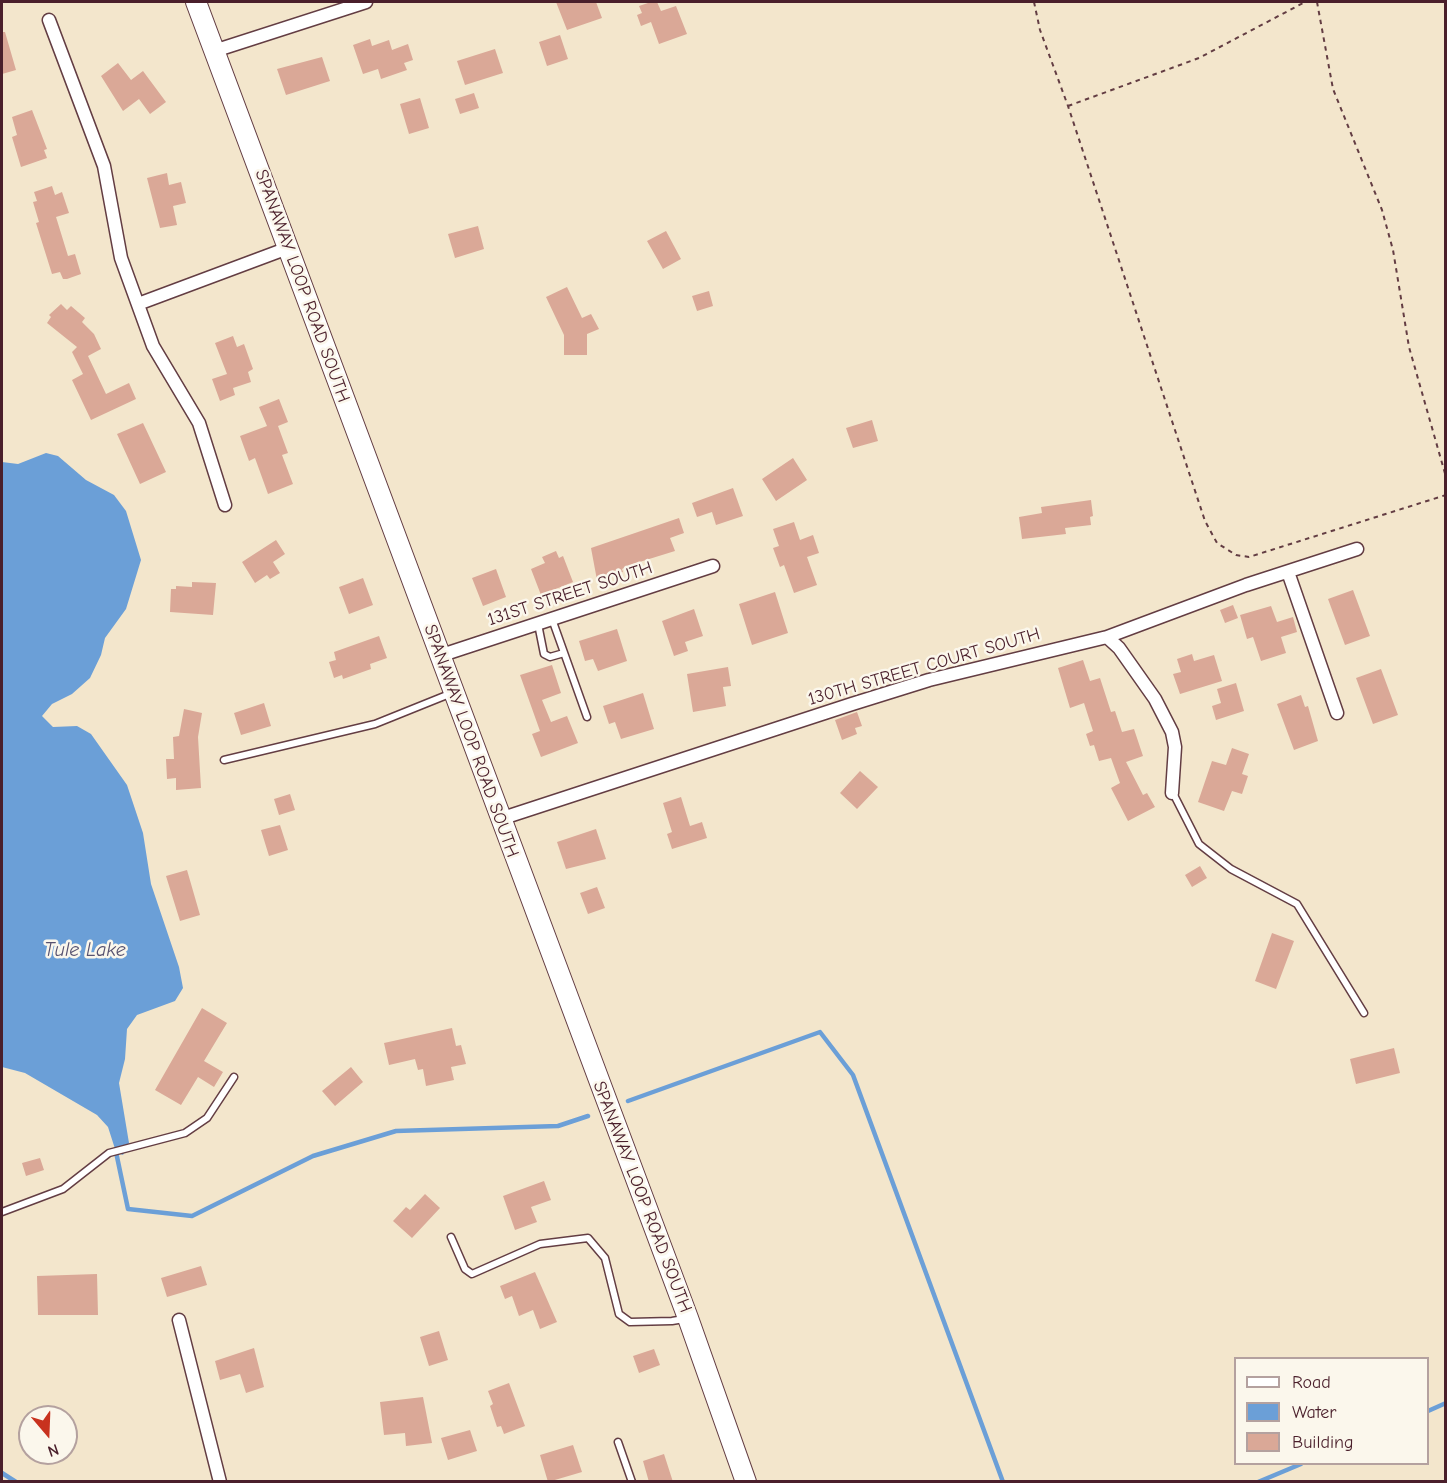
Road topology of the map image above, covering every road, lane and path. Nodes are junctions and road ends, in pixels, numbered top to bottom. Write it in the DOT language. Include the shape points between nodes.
graph roads {
  1 [pos="196,2"];
  2 [pos="366,2"];
  3 [pos="1034,2"];
  4 [pos="1305,2"];
  5 [pos="1317,2"];
  6 [pos="50,20"];
  7 [pos="214,51"];
  8 [pos="1068,106"];
  9 [pos="288,248"];
  10 [pos="138,304"];
  11 [pos="1446,477"];
  12 [pos="1446,495"];
  13 [pos="225,505"];
  14 [pos="1357,549"];
  15 [pos="713,566"];
  16 [pos="1288,572"];
  17 [pos="552,619"];
  18 [pos="538,624"];
  19 [pos="1107,637"];
  20 [pos="564,652"];
  21 [pos="439,656"];
  22 [pos="453,693"];
  23 [pos="1337,713"];
  24 [pos="587,717"];
  25 [pos="224,760"];
  26 [pos="1172,793"];
  27 [pos="500,819"];
  28 [pos="1364,1013"];
  29 [pos="234,1077"];
  30 [pos="2,1212"];
  31 [pos="451,1237"];
  32 [pos="688,1318"];
  33 [pos="179,1320"];
  34 [pos="618,1442"];
  35 [pos="220,1482"];
  36 [pos="632,1482"];
  37 [pos="746,1482"];
  1 -- 7 [label="main road, SPANAWAY LOOP ROAD SOUTH"];
  2 -- 7 [label="street"];
  3 -- 8 [label="path"];
  4 -- 8 [label="path" via="1200,58"];
  5 -- 11 [label="path" via="1334,89 1387,230 1408,347"];
  6 -- 10 [label="street" via="104,166 121,258"];
  7 -- 9 [label="main road, SPANAWAY LOOP ROAD SOUTH"];
  8 -- 12 [label="path" via="1204,521 1217,543 1230,553 1249,557"];
  9 -- 10 [label="street"];
  9 -- 21 [label="main road, SPANAWAY LOOP ROAD SOUTH"];
  10 -- 13 [label="street" via="163,366 199,423"];
  14 -- 16 [label="street, 130TH STREET COURT SOUTH"];
  15 -- 17 [label="street, 131ST STREET SOUTH"];
  16 -- 19 [label="street, 130TH STREET COURT SOUTH"];
  16 -- 23 [label="street"];
  17 -- 18 [label="street, 131ST STREET SOUTH"];
  17 -- 20 [label="lane"];
  18 -- 20 [label="lane" via="544,654 550,657"];
  18 -- 21 [label="street, 131ST STREET SOUTH"];
  19 -- 26 [label="street" via="1155,699 1172,732"];
  19 -- 27 [label="street, 130TH STREET COURT SOUTH" via="852,704"];
  20 -- 24 [label="lane"];
  21 -- 22 [label="main road, SPANAWAY LOOP ROAD SOUTH"];
  22 -- 25 [label="lane" via="375,724"];
  22 -- 27 [label="main road, SPANAWAY LOOP ROAD SOUTH"];
  26 -- 28 [label="lane" via="1199,844 1231,869 1297,904"];
  27 -- 32 [label="main road, SPANAWAY LOOP ROAD SOUTH"];
  29 -- 30 [label="lane" via="207,1118 186,1133 109,1153 63,1189"];
  31 -- 32 [label="lane" via="465,1269 472,1274 540,1245 588,1238 605,1258 619,1314 630,1322"];
  32 -- 37 [label="main road, SPANAWAY LOOP ROAD SOUTH"];
  33 -- 35 [label="street"];
  34 -- 36 [label="lane"];
}
